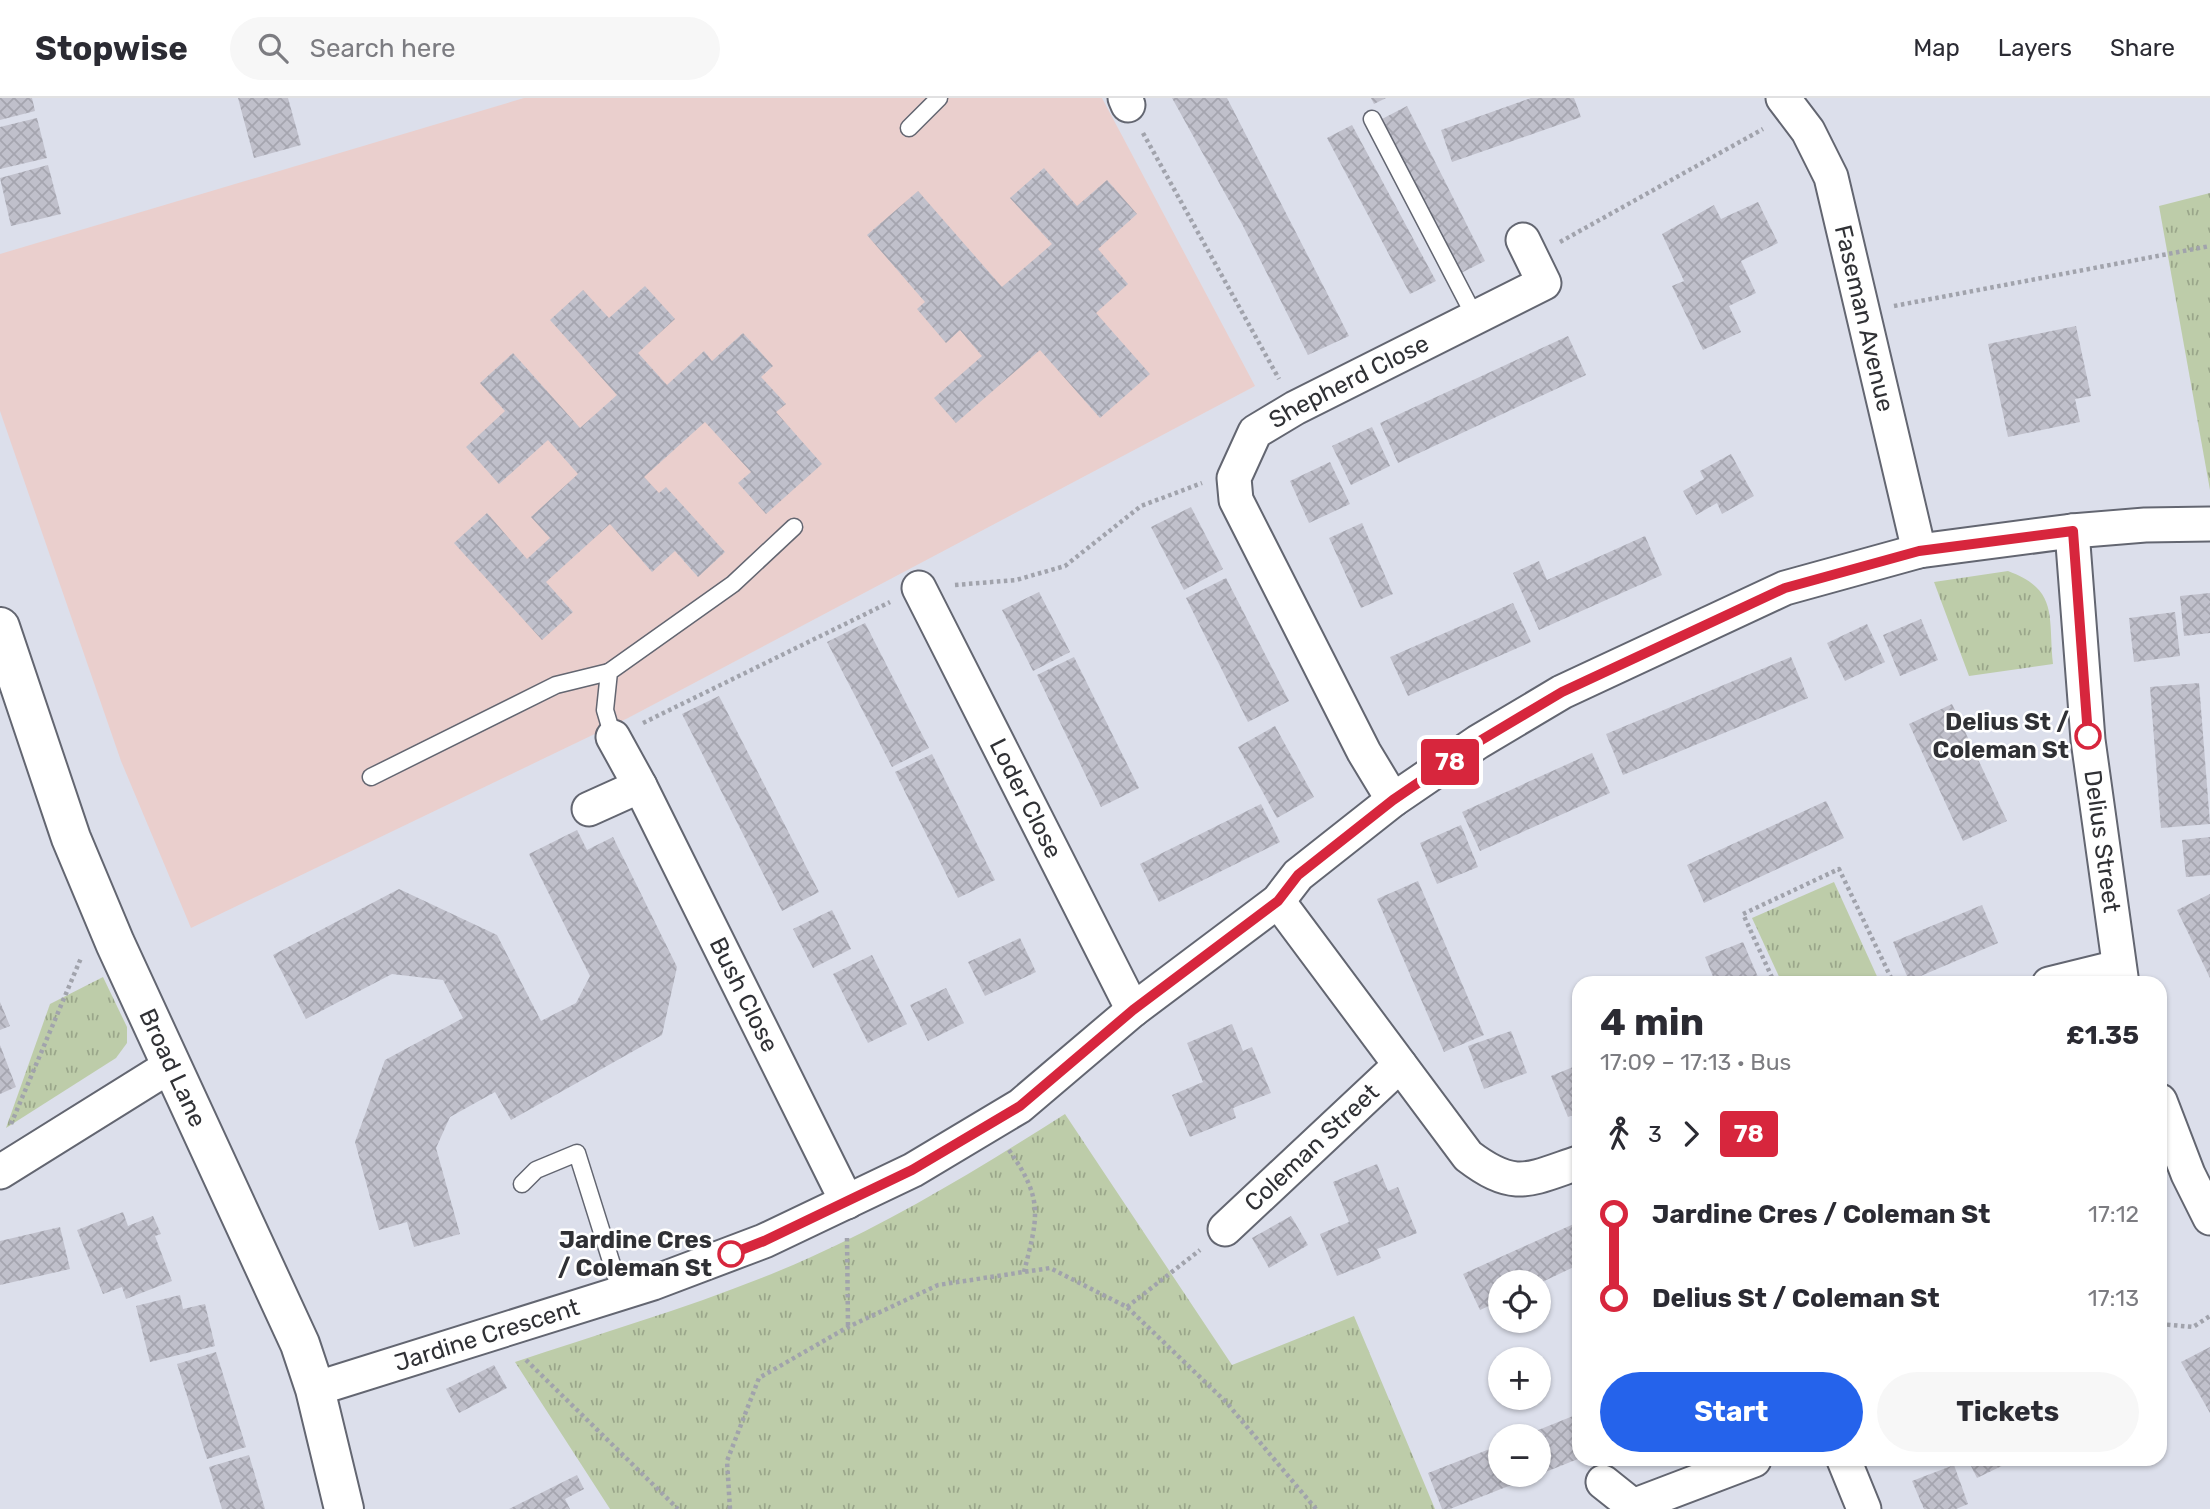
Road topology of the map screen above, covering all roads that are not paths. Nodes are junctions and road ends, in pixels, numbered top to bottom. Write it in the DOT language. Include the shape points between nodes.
graph roads {
  1 [pos="939,98"];
  2 [pos="1789,105"];
  3 [pos="1372,119"];
  4 [pos="909,128"];
  5 [pos="1527,249"];
  6 [pos="1475,317"];
  7 [pos="2210,524"];
  8 [pos="794,527"];
  9 [pos="2073,531"];
  10 [pos="1919,551"];
  11 [pos="919,588"];
  12 [pos="0,627"];
  13 [pos="609,672"];
  14 [pos="613,737"];
  15 [pos="371,777"];
  16 [pos="640,786"];
  17 [pos="1393,800"];
  18 [pos="589,809"];
  19 [pos="1278,901"];
  20 [pos="2120,975"];
  21 [pos="1133,1010"];
  22 [pos="1400,1065"];
  23 [pos="170,1066"];
  24 [pos="2167,1119"];
  25 [pos="1572,1165"];
  26 [pos="0,1172"];
  27 [pos="522,1184"];
  28 [pos="847,1202"];
  29 [pos="2210,1218"];
  30 [pos="1225,1229"];
  31 [pos="621,1293"];
  32 [pos="315,1389"];
  33 [pos="1739,1466"];
  34 [pos="1846,1466"];
  35 [pos="1603,1482"];
  36 [pos="1633,1507"];
  37 [pos="344,1509"];
  38 [pos="1864,1509"];
  1 -- 4 [label="lane"];
  2 -- 10 [label="street, Faseman Avenue" via="1831,177"];
  3 -- 6 [label="lane"];
  5 -- 6 [label="street, Shepherd Close" via="1544,283"];
  6 -- 17 [label="street, Shepherd Close" via="1255,432 1234,478 1236,500"];
  7 -- 9 [label="street, Jardine Crescent"];
  8 -- 13 [label="lane" via="733,584"];
  9 -- 10 [label="street, Jardine Crescent"];
  9 -- 20 [label="street, Delius Street" via="2088,740"];
  10 -- 17 [label="street, Jardine Crescent" via="1785,588 1574,686 1478,742"];
  11 -- 21 [label="street, Loder Close"];
  12 -- 23 [label="street, Broad Lane" via="71,838"];
  13 -- 14 [label="lane" via="605,710"];
  13 -- 15 [label="lane" via="556,685"];
  14 -- 16 [label="street, Bush Close"];
  16 -- 18 [label="street"];
  16 -- 28 [label="street, Bush Close"];
  17 -- 19 [label="street, Jardine Crescent" via="1298,875"];
  19 -- 21 [label="street, Jardine Crescent"];
  19 -- 22 [label="street, Coleman Street"];
  21 -- 28 [label="street, Jardine Crescent" via="1020,1106 912,1170"];
  22 -- 25 [label="street, Coleman Street" via="1468,1156 1486,1170 1525,1180"];
  22 -- 30 [label="street, Coleman Street"];
  23 -- 26 [label="street"];
  23 -- 32 [label="street, Broad Lane" via="272,1279"];
  24 -- 29 [label="street"];
  27 -- 31 [label="lane" via="536,1170 576,1153"];
  28 -- 31 [label="street, Jardine Crescent" via="764,1241"];
  31 -- 32 [label="street, Jardine Crescent"];
  32 -- 37 [label="street, Broad Lane"];
  33 -- 36 [label="street"];
  34 -- 38 [label="street"];
  35 -- 36 [label="street"];
}
